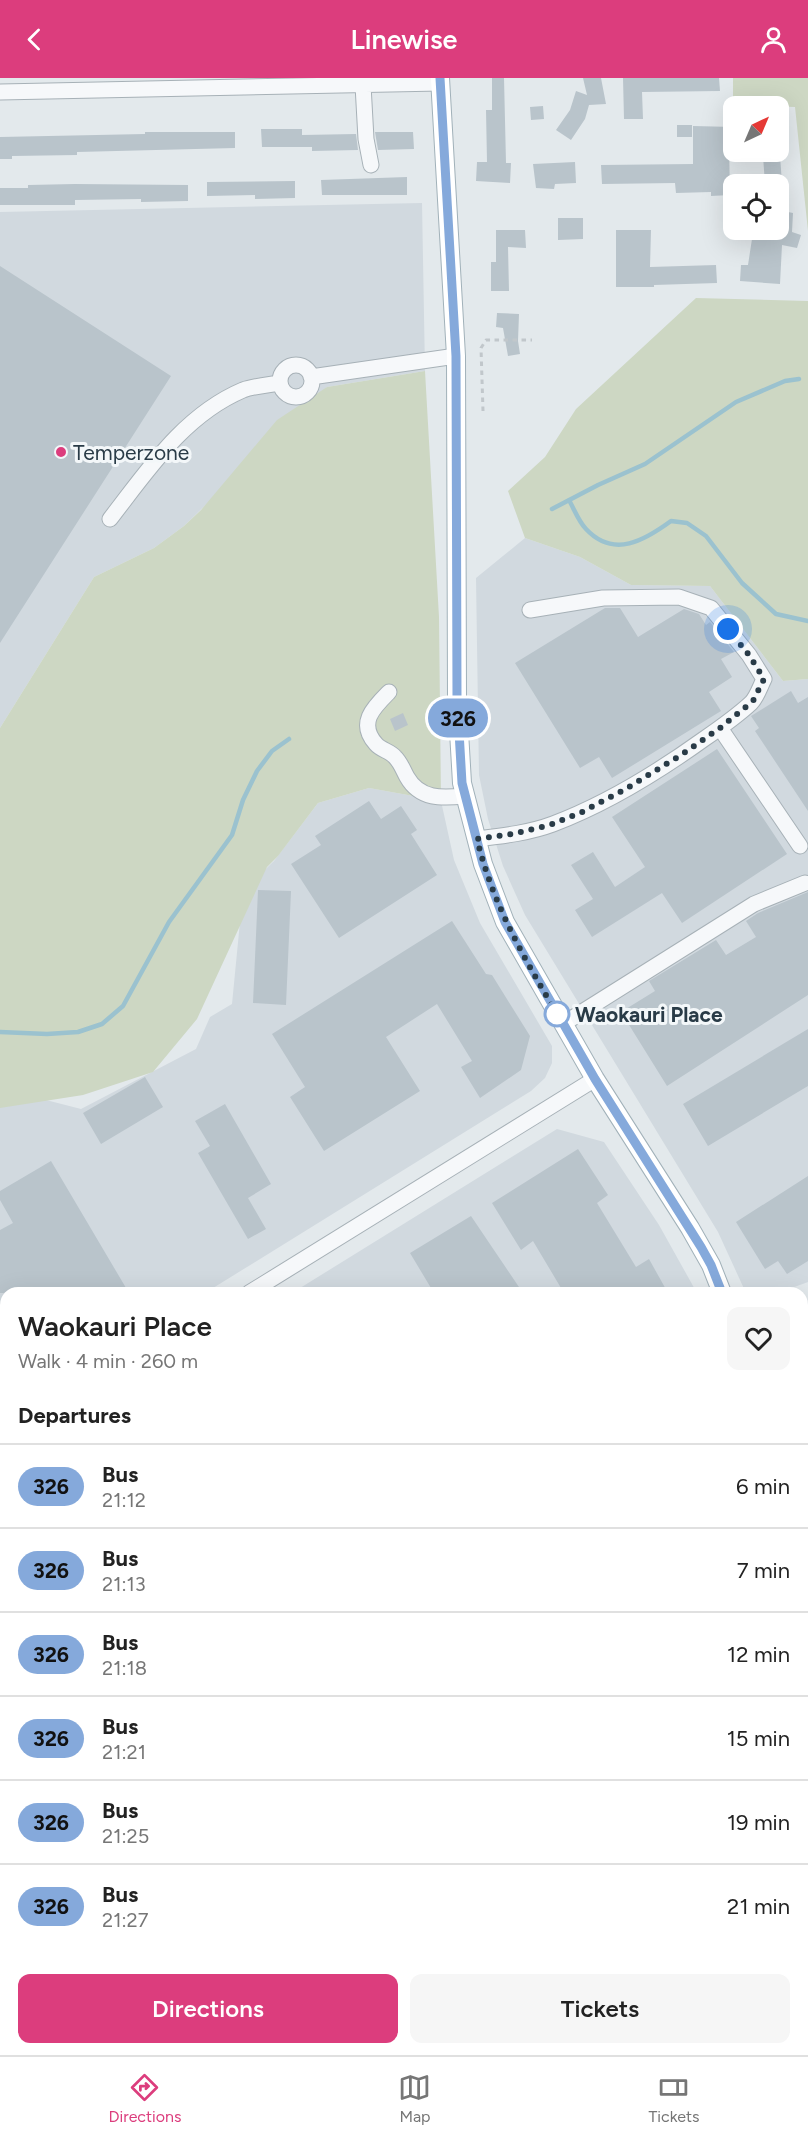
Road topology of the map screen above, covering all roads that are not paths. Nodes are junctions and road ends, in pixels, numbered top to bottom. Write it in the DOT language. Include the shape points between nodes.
graph roads {
  1 [pos="440,81"];
  2 [pos="363,85"];
  3 [pos="0,92"];
  4 [pos="371,165"];
  5 [pos="456,356"];
  6 [pos="311,377"];
  7 [pos="280,383"];
  8 [pos="110,519"];
  9 [pos="530,610"];
  10 [pos="389,692"];
  11 [pos="720,728"];
  12 [pos="465,796"];
  13 [pos="477,839"];
  14 [pos="800,846"];
  15 [pos="805,884"];
  16 [pos="563,1024"];
  17 [pos="595,1079"];
  18 [pos="259,1287"];
  19 [pos="720,1287"];
  1 -- 2 [label="street"];
  1 -- 5 [label="main road"];
  2 -- 3 [label="street"];
  2 -- 4 [label="street"];
  5 -- 6 [label="street"];
  5 -- 12 [label="main road" via="457,697"];
  6 -- 7 [label="street" via="296,365 282,373"];
  6 -- 7 [label="street" via="308,392 299,397 284,392"];
  7 -- 8 [label="street" via="244,390 182,431"];
  9 -- 11 [label="street" via="641,596 679,597 711,608 764,679 753,701"];
  10 -- 12 [label="street" via="368,717 375,743 396,758 414,788 422,793 445,798"];
  11 -- 13 [label="street" via="582,812 550,825"];
  11 -- 14 [label="street"];
  12 -- 13 [label="main road"];
  13 -- 16 [label="main road" via="505,922"];
  15 -- 16 [label="street" via="754,903"];
  16 -- 17 [label="main road"];
  17 -- 18 [label="street"];
  17 -- 19 [label="main road" via="690,1228"];
}
